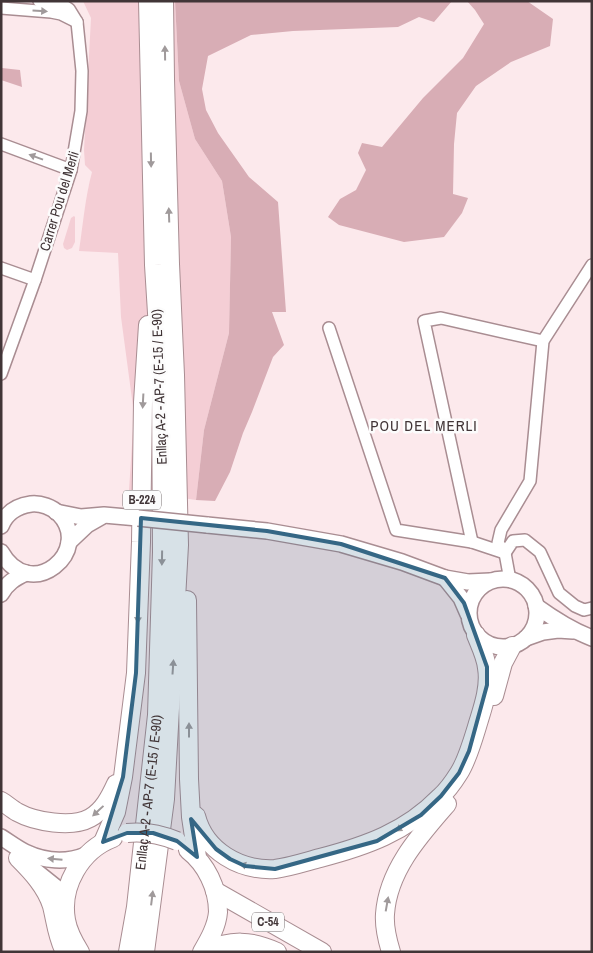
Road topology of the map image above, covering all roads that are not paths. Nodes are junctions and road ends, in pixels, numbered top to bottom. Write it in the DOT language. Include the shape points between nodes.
graph roads {
  1 [pos="40,1"];
  2 [pos="148,1"];
  3 [pos="164,1"];
  4 [pos="1,8"];
  5 [pos="77,22"];
  6 [pos="1,144"];
  7 [pos="71,170"];
  8 [pos="162,265"];
  9 [pos="592,265"];
  10 [pos="1,268"];
  11 [pos="35,280"];
  12 [pos="328,328"];
  13 [pos="543,341"];
  14 [pos="1,374"];
  15 [pos="1,505"];
  16 [pos="18,508"];
  17 [pos="56,512"];
  18 [pos="104,516"];
  19 [pos="1,526"];
  20 [pos="69,542"];
  21 [pos="472,542"];
  22 [pos="1,552"];
  23 [pos="505,553"];
  24 [pos="26,573"];
  25 [pos="445,578"];
  26 [pos="510,580"];
  27 [pos="490,581"];
  28 [pos="4,589"];
  29 [pos="536,606"];
  30 [pos="592,608"];
  31 [pos="468,614"];
  32 [pos="575,631"];
  33 [pos="476,635"];
  34 [pos="592,638"];
  35 [pos="519,642"];
  36 [pos="128,735"];
  37 [pos="189,779"];
  38 [pos="1,800"];
  39 [pos="1,829"];
  40 [pos="1,837"];
  41 [pos="103,842"];
  42 [pos="1,847"];
  43 [pos="21,855"];
  44 [pos="86,855"];
  45 [pos="197,857"];
  46 [pos="215,891"];
  47 [pos="65,899"];
  48 [pos="146,949"];
  49 [pos="65,952"];
  50 [pos="80,952"];
  51 [pos="128,952"];
  52 [pos="203,952"];
  53 [pos="277,952"];
  54 [pos="322,952"];
  55 [pos="390,952"];
  1 -- 5 [label="street" via="69,8"];
  2 -- 8 [label="highway, Enllaç A-2 - AP-7 (E-15 / E-90), one-way"];
  8 -- 3 [label="highway, Enllaç A-2 - AP-7 (E-15 / E-90), one-way"];
  4 -- 5 [label="street, one-way" via="51,12"];
  5 -- 7 [label="street, Carrer Pou del Merli" via="82,101"];
  7 -- 6 [label="street, one-way"];
  7 -- 11 [label="street, Carrer Pou del Merli"];
  8 -- 36 [label="highway, B-224, one-way" via="143,402 136,673"];
  37 -- 8 [label="highway, one-way" via="186,385"];
  48 -- 8 [label="highway, Enllaç A-2 - AP-7 (E-15 / E-90), one-way" via="165,799 180,545 175,375"];
  8 -- 51 [label="highway, Enllaç A-2 - AP-7 (E-15 / E-90), one-way" via="162,552 157,715 146,828"];
  9 -- 13 [label="street"];
  10 -- 11 [label="street"];
  11 -- 14 [label="street, Carrer Pou del Merli"];
  12 -- 21 [label="street" via="396,530"];
  13 -- 21 [label="street" via="440,318 424,321"];
  13 -- 23 [label="street" via="530,480 501,530 498,543"];
  15 -- 16 [label="main road, B-224"];
  16 -- 17 [label="main road, B-224" via="36,504"];
  16 -- 19 [label="main road"];
  17 -- 18 [label="main road, B-224"];
  17 -- 20 [label="main road" via="64,520"];
  18 -- 20 [label="main road, B-224" via="87,525"];
  18 -- 25 [label="main road, B-224, bridge" via="267,531 341,544"];
  20 -- 24 [label="main road, B-224" via="66,553 50,570"];
  21 -- 23 [label="street"];
  22 -- 24 [label="main road" via="15,569"];
  23 -- 26 [label="street"];
  23 -- 30 [label="street" via="513,541 525,540 540,552 559,594 584,610"];
  24 -- 28 [label="main road, B-224" via="14,578"];
  25 -- 27 [label="main road, B-224"];
  25 -- 31 [label="main road, B-224" via="462,598"];
  26 -- 27 [label="main road, B-224"];
  26 -- 29 [label="main road" via="531,594"];
  27 -- 31 [label="main road" via="475,593"];
  29 -- 32 [label="main road"];
  29 -- 35 [label="main road" via="532,632"];
  31 -- 33 [label="main road, B-224"];
  32 -- 34 [label="main road"];
  32 -- 35 [label="main road" via="543,632"];
  33 -- 35 [label="main road" via="484,642 502,648"];
  33 -- 37 [label="highway, one-way" via="487,667 487,685 477,726 459,773 421,815 377,841 291,866 275,869 245,866 216,849 206,837 198,822"];
  55 -- 35 [label="highway, one-way" via="385,914 394,880 411,846 447,804 468,773 486,727 503,663"];
  36 -- 38 [label="highway, one-way" via="116,784 108,800 90,818 62,824 42,821 18,813"];
  36 -- 41 [label="highway" via="116,812"];
  37 -- 45 [label="highway"];
  39 -- 43 [label="main road"];
  40 -- 43 [label="main road"];
  41 -- 44 [label="highway, C-54 / C-54"];
  41 -- 45 [label="highway, C-54 / C-54, bridge" via="127,833 153,833 177,841"];
  42 -- 43 [label="main road"];
  44 -- 43 [label="main road, one-way" via="62,860"];
  43 -- 47 [label="main road"];
  43 -- 49 [label="highway" via="48,896"];
  44 -- 47 [label="highway, C-54 / C-54" via="72,876"];
  45 -- 46 [label="highway, C-54 / C-54"];
  46 -- 52 [label="highway, C-54 / C-54" via="218,912"];
  46 -- 54 [label="highway, C-54"];
  47 -- 50 [label="highway, C-54 / C-54" via="71,937"];
  52 -- 53 [label="highway, C-54 / C-54" via="238,942"];
}
